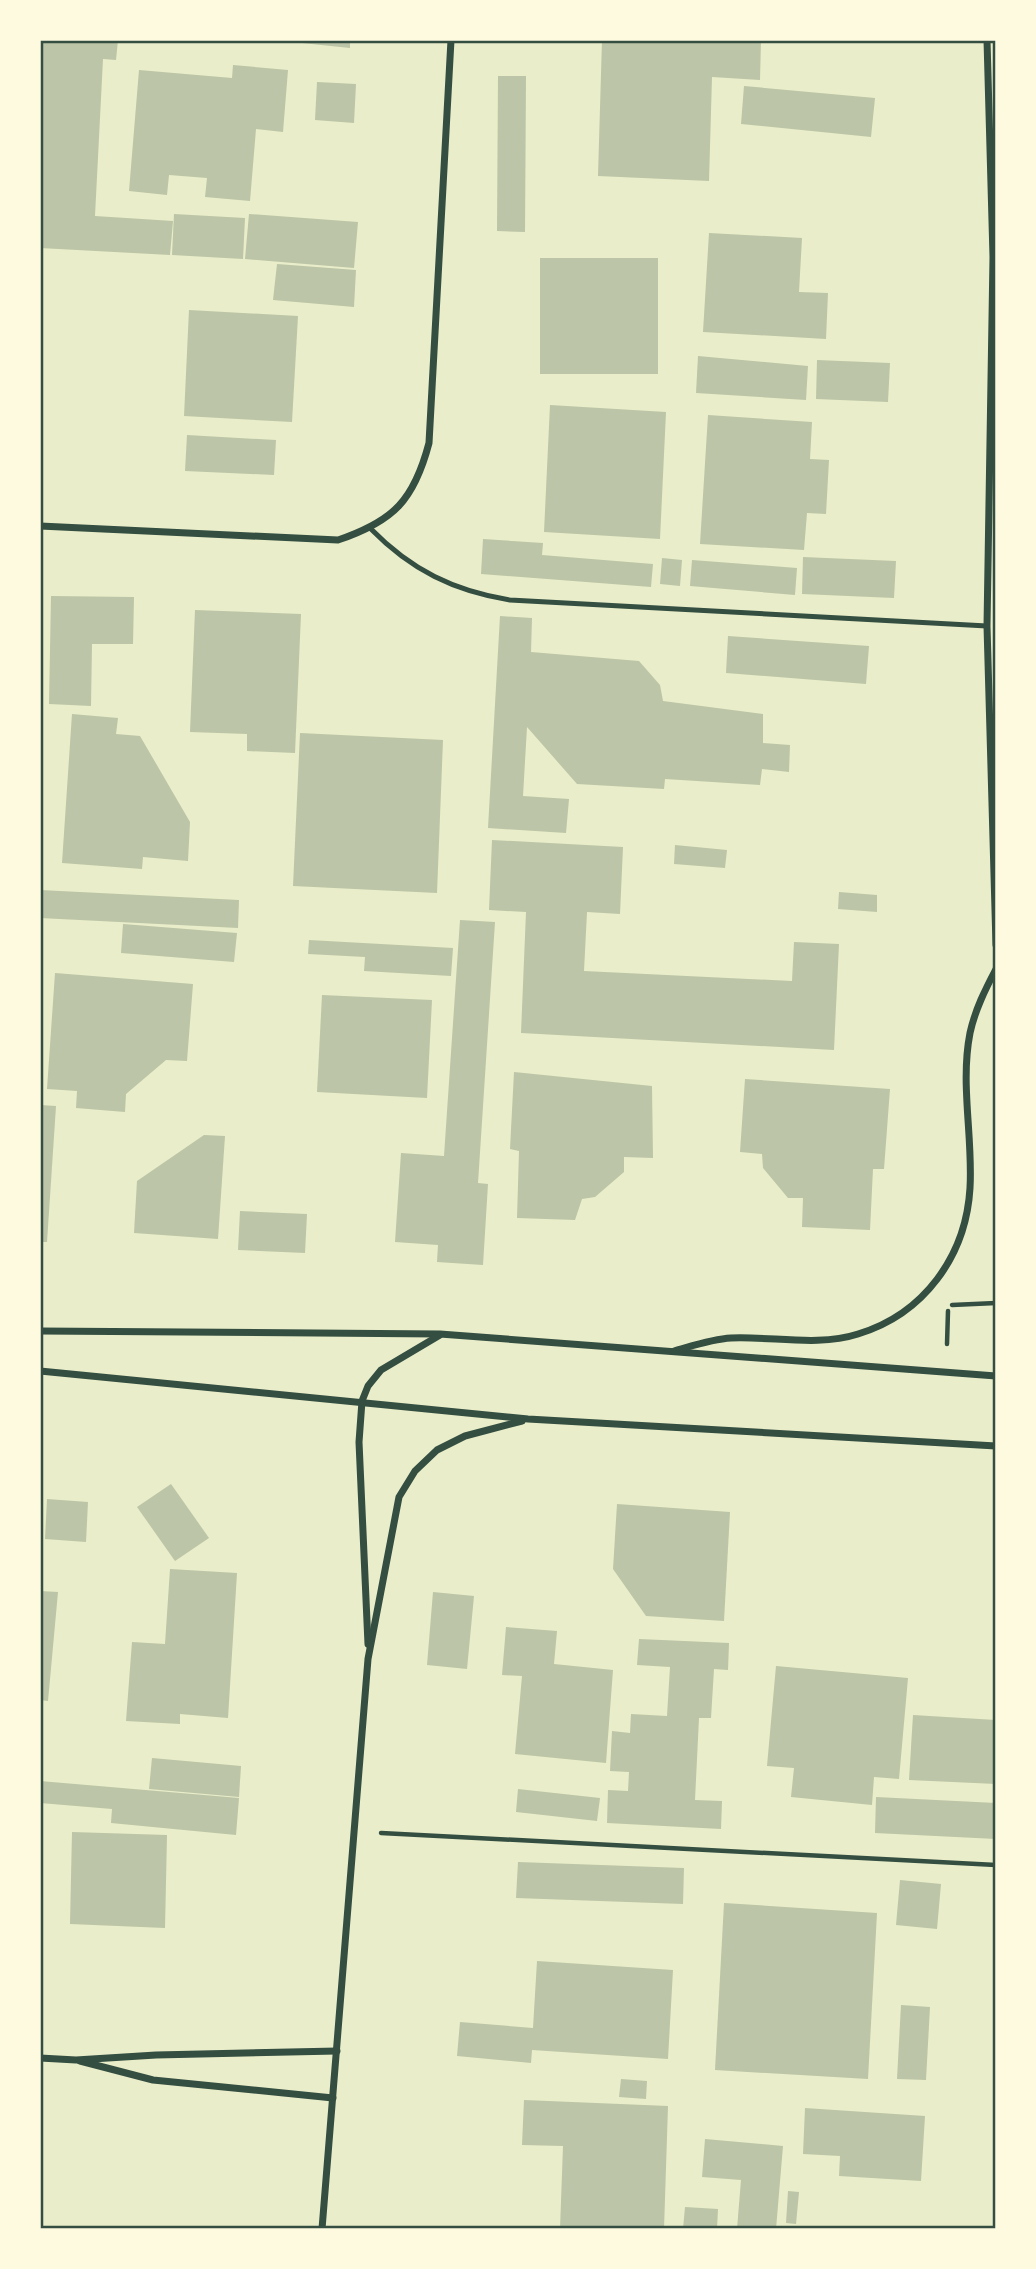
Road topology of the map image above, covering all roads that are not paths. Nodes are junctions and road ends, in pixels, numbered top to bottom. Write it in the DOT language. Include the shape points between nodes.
graph roads {
  1 [pos="451,40"];
  2 [pos="988,40"];
  3 [pos="40,526"];
  4 [pos="372,529"];
  5 [pos="987,626"];
  6 [pos="996,945"];
  7 [pos="996,969"];
  8 [pos="40,1331"];
  9 [pos="440,1334"];
  10 [pos="663,1353"];
  11 [pos="40,1371"];
  12 [pos="996,1376"];
  13 [pos="362,1401"];
  14 [pos="528,1419"];
  15 [pos="996,1446"];
  16 [pos="369,1658"];
  17 [pos="337,2051"];
  18 [pos="40,2058"];
  19 [pos="76,2060"];
  20 [pos="333,2098"];
  21 [pos="322,2229"];
  1 -- 4 [label="street" via="429,443 420,478 400,508"];
  2 -- 5 [label="street" via="993,257"];
  3 -- 4 [label="street" via="302,541 338,540"];
  4 -- 5 [label="lane" via="420,571 479,595 510,600"];
  5 -- 6 [label="street"];
  7 -- 10 [label="street" via="980,999 970,1034 970,1188 964,1228 932,1289 883,1326 855,1336 729,1338"];
  8 -- 9 [label="street"];
  9 -- 10 [label="street"];
  9 -- 13 [label="street" via="381,1370"];
  10 -- 12 [label="street"];
  11 -- 13 [label="street"];
  13 -- 14 [label="street"];
  13 -- 16 [label="street" via="359,1442"];
  14 -- 15 [label="street"];
  14 -- 16 [label="street" via="465,1436 437,1450 415,1471 399,1497"];
  16 -- 17 [label="street"];
  17 -- 19 [label="street"];
  17 -- 20 [label="street"];
  18 -- 19 [label="street"];
  19 -- 20 [label="street" via="153,2080"];
  20 -- 21 [label="street"];
}
